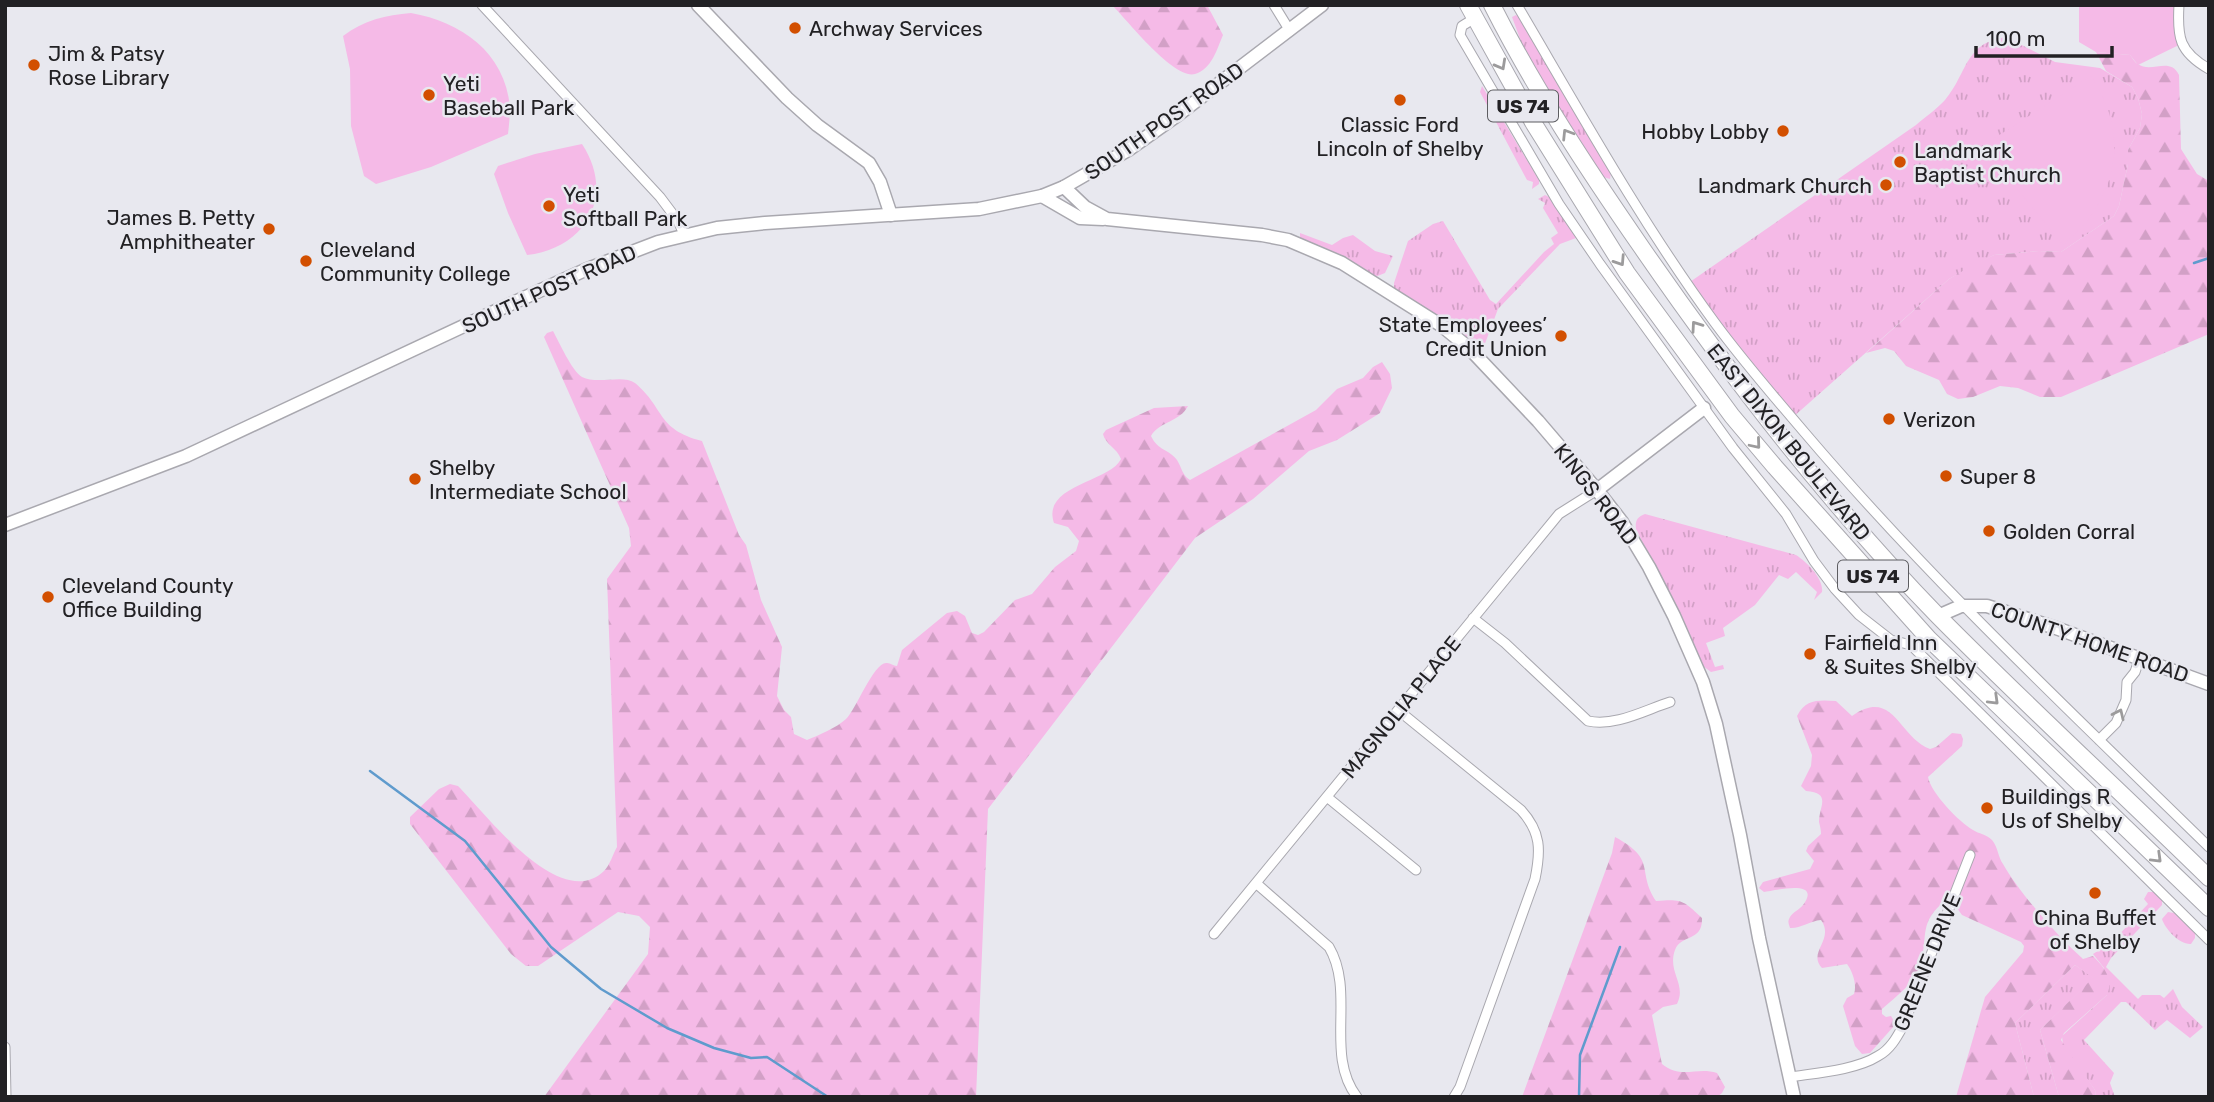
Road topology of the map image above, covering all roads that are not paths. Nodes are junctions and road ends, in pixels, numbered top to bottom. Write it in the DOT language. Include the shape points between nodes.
graph roads {
  1 [pos="482,5"];
  2 [pos="698,5"];
  3 [pos="1274,5"];
  4 [pos="1335,5"];
  5 [pos="1492,5"];
  6 [pos="1517,5"];
  7 [pos="2179,5"];
  8 [pos="1321,6"];
  9 [pos="1471,12"];
  10 [pos="1290,32"];
  11 [pos="2209,69"];
  12 [pos="1561,169"];
  13 [pos="1544,179"];
  14 [pos="1621,180"];
  15 [pos="1064,187"];
  16 [pos="1603,192"];
  17 [pos="1042,196"];
  18 [pos="891,215"];
  19 [pos="1107,219"];
  20 [pos="684,234"];
  21 [pos="1704,408"];
  22 [pos="1597,490"];
  23 [pos="5,525"];
  24 [pos="1836,536"];
  25 [pos="1961,606"];
  26 [pos="1938,615"];
  27 [pos="1473,618"];
  28 [pos="1929,639"];
  29 [pos="1911,645"];
  30 [pos="2140,657"];
  31 [pos="2209,684"];
  32 [pos="1671,702"];
  33 [pos="1398,710"];
  34 [pos="2099,740"];
  35 [pos="2072,745"];
  36 [pos="1327,797"];
  37 [pos="2209,847"];
  38 [pos="1970,855"];
  39 [pos="1416,870"];
  40 [pos="2209,877"];
  41 [pos="1256,884"];
  42 [pos="2209,908"];
  43 [pos="1214,934"];
  44 [pos="2209,940"];
  45 [pos="5,1046"];
  46 [pos="1790,1077"];
  47 [pos="6,1097"];
  48 [pos="1357,1097"];
  49 [pos="1454,1097"];
  50 [pos="1794,1097"];
  1 -- 20 [label="street" via="660,197"];
  2 -- 18 [label="street" via="787,99 869,163"];
  3 -- 10 [label="street"];
  4 -- 8 [label="street, SOUTH POST ROAD"];
  16 -- 5 [label="highway, EAST DIXON BOULEVARD / US 74, one-way"];
  6 -- 14 [label="street, EAST DIXON BOULEVARD"];
  7 -- 11 [label="street" via="2181,44"];
  8 -- 10 [label="street, SOUTH POST ROAD"];
  9 -- 12 [label="highway, EAST DIXON BOULEVARD / US 74, one-way"];
  9 -- 13 [label="street, EAST DIXON BOULEVARD" via="1460,35"];
  10 -- 15 [label="street, SOUTH POST ROAD" via="1128,150"];
  12 -- 13 [label="street"];
  12 -- 24 [label="highway, EAST DIXON BOULEVARD / US 74, one-way" via="1679,345 1741,426"];
  13 -- 21 [label="street, EAST DIXON BOULEVARD"];
  14 -- 16 [label="street"];
  14 -- 25 [label="street, EAST DIXON BOULEVARD" via="1690,287 1750,368"];
  15 -- 17 [label="street, SOUTH POST ROAD"];
  15 -- 19 [label="street, KINGS ROAD" via="1085,207"];
  26 -- 16 [label="highway, EAST DIXON BOULEVARD / US 74, one-way" via="1833,500 1746,393"];
  17 -- 18 [label="street, SOUTH POST ROAD" via="979,209"];
  17 -- 19 [label="street" via="1080,218"];
  18 -- 20 [label="street, SOUTH POST ROAD" via="765,223"];
  19 -- 22 [label="street, KINGS ROAD" via="1262,235 1288,240 1342,263 1469,348"];
  20 -- 23 [label="street, SOUTH POST ROAD" via="585,270 186,456"];
  21 -- 22 [label="street"];
  21 -- 29 [label="street, EAST DIXON BOULEVARD" via="1786,514 1835,589 1880,633"];
  22 -- 27 [label="street, MAGNOLIA PLACE" via="1559,514"];
  22 -- 46 [label="street, KINGS ROAD" via="1635,541 1703,682 1735,810"];
  24 -- 26 [label="highway" via="1853,545 1922,613"];
  24 -- 28 [label="highway, EAST DIXON BOULEVARD / US 74"];
  25 -- 26 [label="street, COUNTY HOME ROAD"];
  25 -- 30 [label="street, COUNTY HOME ROAD" via="2014,613"];
  25 -- 34 [label="street, EAST DIXON BOULEVARD"];
  26 -- 35 [label="highway, EAST DIXON BOULEVARD / US 74"];
  27 -- 32 [label="street" via="1588,721 1615,721"];
  27 -- 33 [label="street, MAGNOLIA PLACE"];
  28 -- 29 [label="street"];
  28 -- 35 [label="highway" via="1942,635 1950,639 2058,741"];
  28 -- 42 [label="highway, EAST DIXON BOULEVARD / US 74, one-way"];
  29 -- 44 [label="street, EAST DIXON BOULEVARD"];
  30 -- 31 [label="street, COUNTY HOME ROAD"];
  34 -- 30 [label="street, one-way" via="2116,723 2126,700 2127,682"];
  33 -- 36 [label="street, MAGNOLIA PLACE"];
  33 -- 49 [label="street" via="1521,810 1531,821 1540,851 1535,879"];
  34 -- 37 [label="street, EAST DIXON BOULEVARD"];
  35 -- 40 [label="highway, EAST DIXON BOULEVARD / US 74"];
  36 -- 39 [label="street"];
  36 -- 41 [label="street, MAGNOLIA PLACE"];
  38 -- 46 [label="street, GREENE DRIVE" via="1903,1026 1890,1046 1865,1062"];
  41 -- 43 [label="street, MAGNOLIA PLACE"];
  41 -- 48 [label="street" via="1329,947 1336,959 1341,977 1342,1060 1349,1087"];
  45 -- 47 [label="street"];
  46 -- 50 [label="street, KINGS ROAD"];
}
